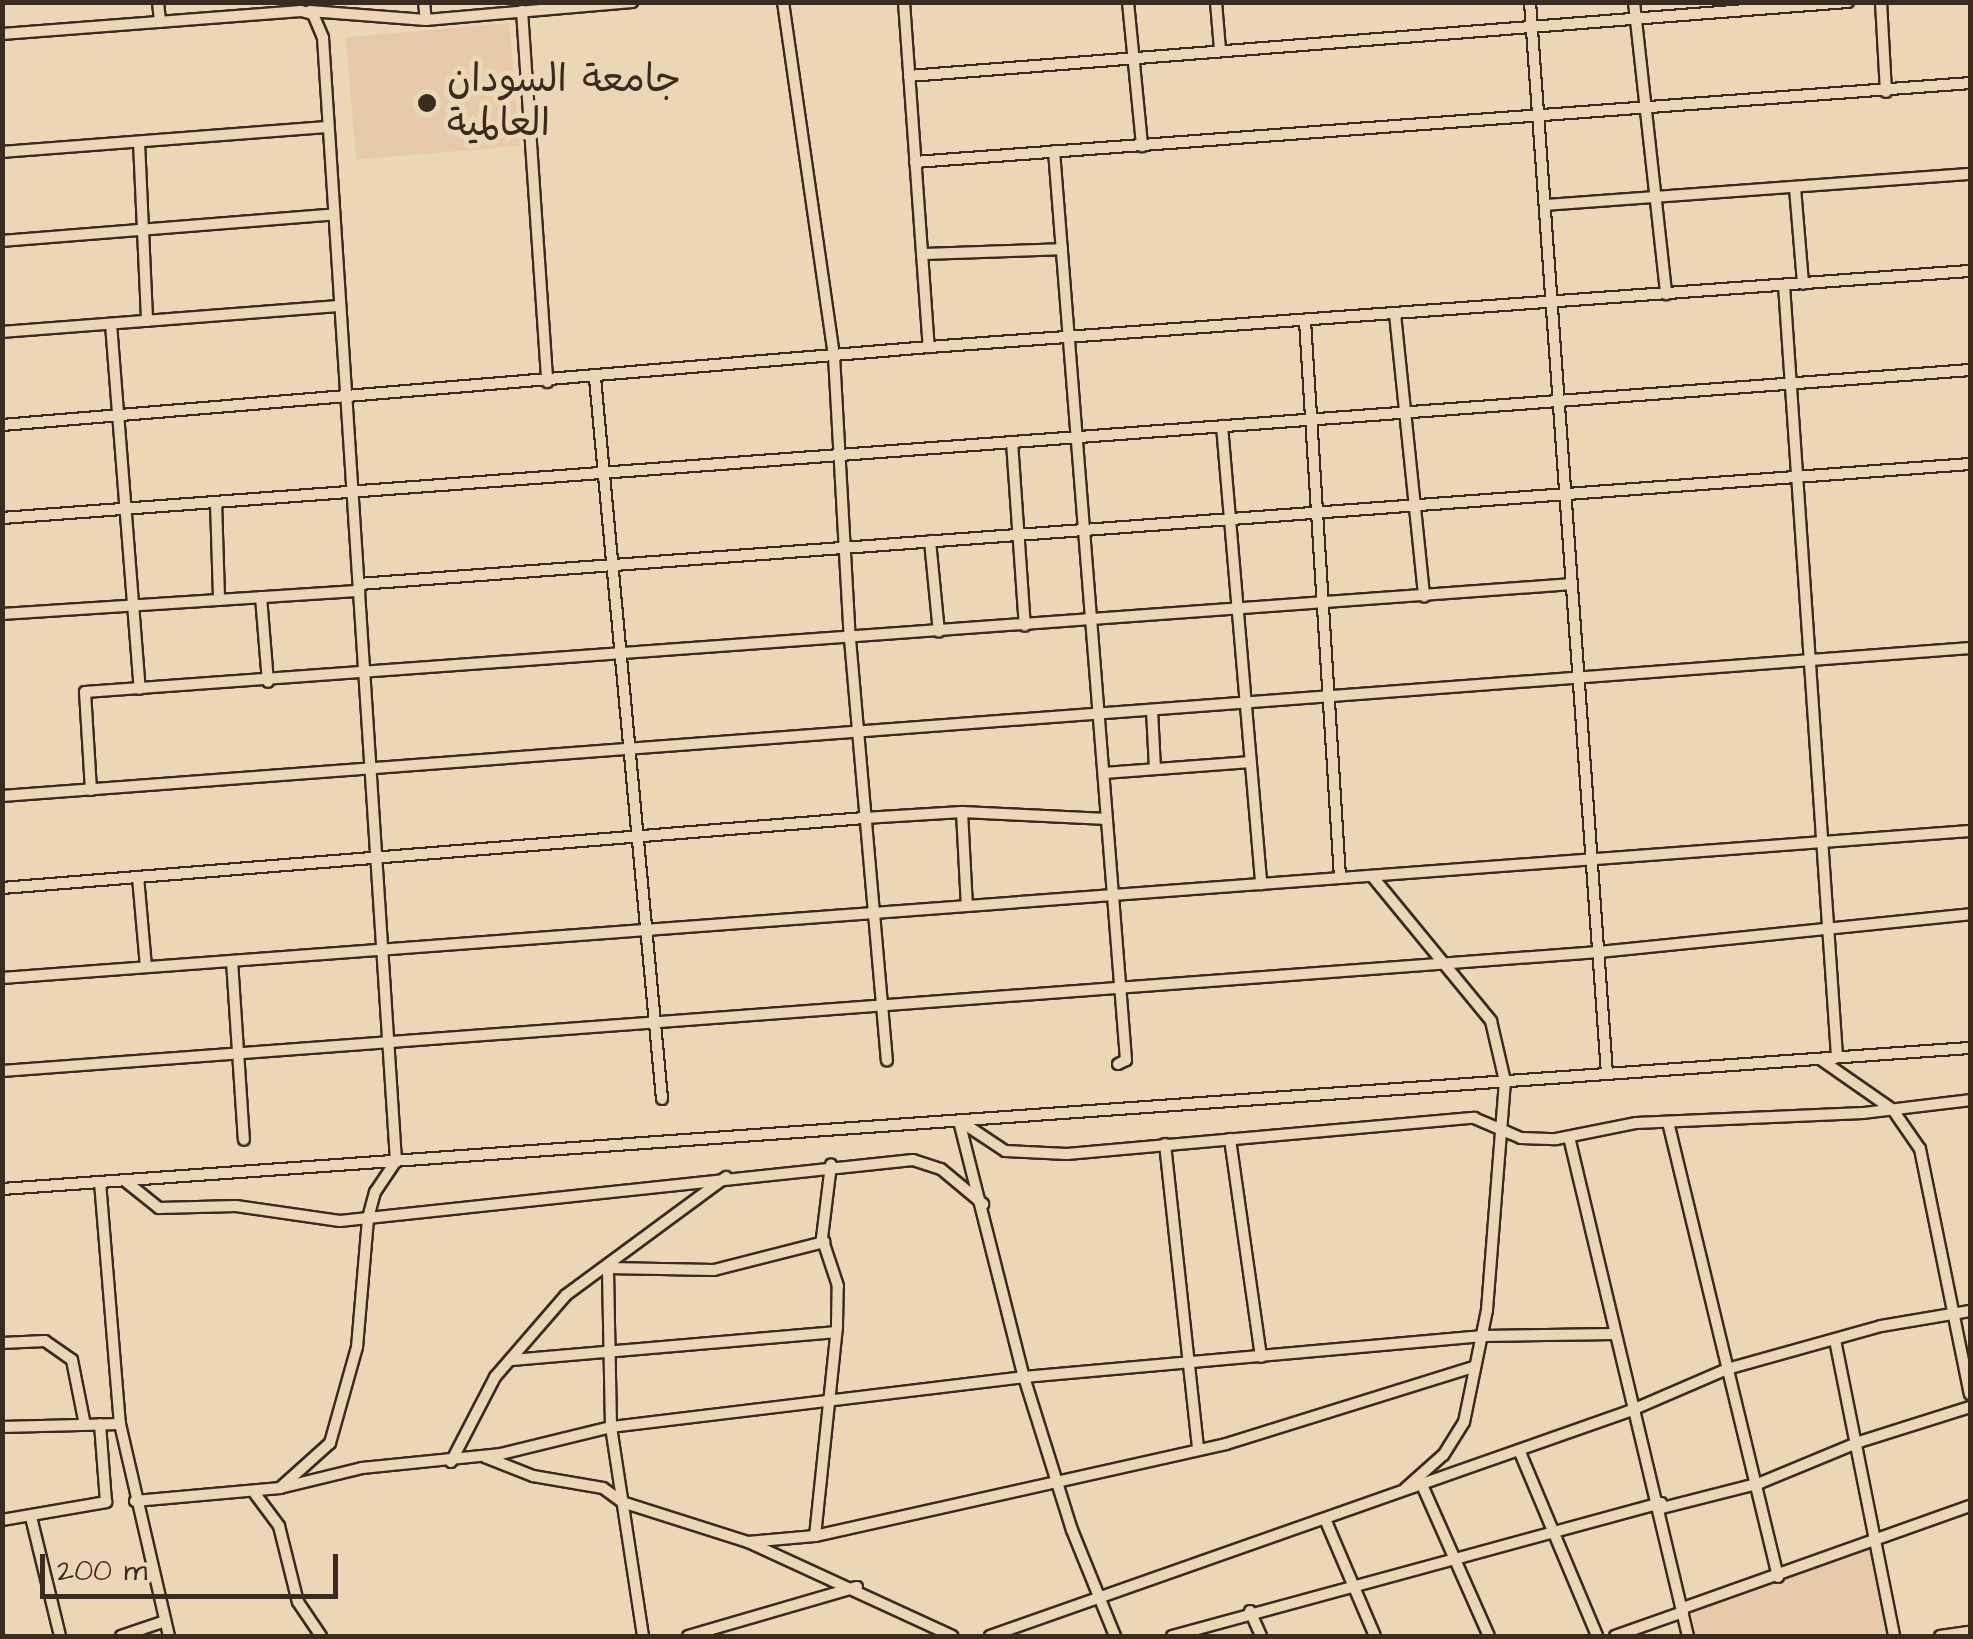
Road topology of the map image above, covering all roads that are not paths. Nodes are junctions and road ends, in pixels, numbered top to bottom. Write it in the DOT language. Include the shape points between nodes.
graph roads {
  1 [pos="158,2"];
  2 [pos="424,2"];
  3 [pos="632,2"];
  4 [pos="784,2"];
  5 [pos="904,2"];
  6 [pos="1128,2"];
  7 [pos="1216,2"];
  8 [pos="1530,2"];
  9 [pos="1634,2"];
  10 [pos="1848,2"];
  11 [pos="1881,2"];
  12 [pos="301,11"];
  13 [pos="522,11"];
  14 [pos="1636,18"];
  15 [pos="426,20"];
  16 [pos="160,22"];
  17 [pos="1532,26"];
  18 [pos="2,34"];
  19 [pos="1220,50"];
  20 [pos="1133,56"];
  21 [pos="909,76"];
  22 [pos="1970,83"];
  23 [pos="1886,92"];
  24 [pos="1646,107"];
  25 [pos="1538,115"];
  26 [pos="328,127"];
  27 [pos="139,142"];
  28 [pos="1142,146"];
  29 [pos="1054,151"];
  30 [pos="2,152"];
  31 [pos="915,162"];
  32 [pos="1970,174"];
  33 [pos="1796,188"];
  34 [pos="1656,197"];
  35 [pos="1545,205"];
  36 [pos="334,214"];
  37 [pos="142,230"];
  38 [pos="2,241"];
  39 [pos="1062,250"];
  40 [pos="922,254"];
  41 [pos="1970,272"];
  42 [pos="1803,284"];
  43 [pos="1784,285"];
  44 [pos="1666,294"];
  45 [pos="1552,302"];
  46 [pos="340,306"];
  47 [pos="1395,314"];
  48 [pos="147,321"];
  49 [pos="1304,321"];
  50 [pos="111,324"];
  51 [pos="2,332"];
  52 [pos="1069,339"];
  53 [pos="929,347"];
  54 [pos="834,356"];
  55 [pos="1970,370"];
  56 [pos="595,378"];
  57 [pos="546,382"];
  58 [pos="1791,383"];
  59 [pos="1559,400"];
  60 [pos="346,401"];
  61 [pos="1406,412"];
  62 [pos="119,417"];
  63 [pos="1311,419"];
  64 [pos="2,426"];
  65 [pos="1222,426"];
  66 [pos="1077,437"];
  67 [pos="1012,442"];
  68 [pos="841,454"];
  69 [pos="1970,464"];
  70 [pos="604,472"];
  71 [pos="1798,476"];
  72 [pos="352,491"];
  73 [pos="1566,494"];
  74 [pos="216,502"];
  75 [pos="1417,505"];
  76 [pos="126,508"];
  77 [pos="1317,512"];
  78 [pos="2,518"];
  79 [pos="1230,519"];
  80 [pos="1084,530"];
  81 [pos="1018,534"];
  82 [pos="930,541"];
  83 [pos="846,548"];
  84 [pos="612,565"];
  85 [pos="1572,584"];
  86 [pos="359,587"];
  87 [pos="261,597"];
  88 [pos="1424,597"];
  89 [pos="220,600"];
  90 [pos="1324,604"];
  91 [pos="134,605"];
  92 [pos="1238,611"];
  93 [pos="2,614"];
  94 [pos="1092,621"];
  95 [pos="1025,626"];
  96 [pos="939,632"];
  97 [pos="850,639"];
  98 [pos="1970,648"];
  99 [pos="620,653"];
  100 [pos="1810,660"];
  101 [pos="364,674"];
  102 [pos="1579,680"];
  103 [pos="268,682"];
  104 [pos="140,689"];
  105 [pos="1329,697"];
  106 [pos="1246,702"];
  107 [pos="1152,710"];
  108 [pos="1099,714"];
  109 [pos="857,732"];
  110 [pos="629,749"];
  111 [pos="1251,762"];
  112 [pos="371,768"];
  113 [pos="1156,770"];
  114 [pos="1104,774"];
  115 [pos="91,790"];
  116 [pos="2,796"];
  117 [pos="962,812"];
  118 [pos="864,818"];
  119 [pos="1107,819"];
  120 [pos="1970,831"];
  121 [pos="637,836"];
  122 [pos="1822,842"];
  123 [pos="376,858"];
  124 [pos="1590,859"];
  125 [pos="1372,876"];
  126 [pos="138,877"];
  127 [pos="1340,878"];
  128 [pos="1261,884"];
  129 [pos="2,888"];
  130 [pos="1113,895"];
  131 [pos="967,906"];
  132 [pos="872,913"];
  133 [pos="1970,914"];
  134 [pos="1828,928"];
  135 [pos="646,930"];
  136 [pos="382,950"];
  137 [pos="1598,952"];
  138 [pos="232,961"];
  139 [pos="1446,963"];
  140 [pos="146,967"];
  141 [pos="2,978"];
  142 [pos="1120,986"];
  143 [pos="881,1007"];
  144 [pos="655,1027"];
  145 [pos="388,1040"];
  146 [pos="1970,1048"];
  147 [pos="238,1052"];
  148 [pos="1837,1058"];
  149 [pos="1820,1059"];
  150 [pos="887,1060"];
  151 [pos="1118,1064"];
  152 [pos="2,1071"];
  153 [pos="1607,1074"];
  154 [pos="1505,1082"];
  155 [pos="662,1099"];
  156 [pos="1970,1100"];
  157 [pos="1893,1110"];
  158 [pos="959,1120"];
  159 [pos="1668,1122"];
  160 [pos="1505,1131"];
  161 [pos="1569,1137"];
  162 [pos="1230,1139"];
  163 [pos="244,1140"];
  164 [pos="1165,1144"];
  165 [pos="396,1161"];
  166 [pos="831,1165"];
  167 [pos="727,1176"];
  168 [pos="124,1180"];
  169 [pos="100,1182"];
  170 [pos="2,1189"];
  171 [pos="982,1204"];
  172 [pos="368,1218"];
  173 [pos="824,1242"];
  174 [pos="608,1268"];
  175 [pos="1970,1311"];
  176 [pos="1955,1312"];
  177 [pos="836,1332"];
  178 [pos="1615,1334"];
  179 [pos="1483,1336"];
  180 [pos="1834,1340"];
  181 [pos="2,1342"];
  182 [pos="609,1352"];
  183 [pos="1261,1357"];
  184 [pos="510,1360"];
  185 [pos="1190,1364"];
  186 [pos="1473,1367"];
  187 [pos="1727,1369"];
  188 [pos="1024,1377"];
  189 [pos="1970,1394"];
  190 [pos="824,1405"];
  191 [pos="1970,1408"];
  192 [pos="1632,1410"];
  193 [pos="100,1424"];
  194 [pos="120,1424"];
  195 [pos="85,1425"];
  196 [pos="2,1427"];
  197 [pos="610,1427"];
  198 [pos="1858,1442"];
  199 [pos="1198,1448"];
  200 [pos="1519,1450"];
  201 [pos="484,1457"];
  202 [pos="450,1462"];
  203 [pos="1058,1478"];
  204 [pos="1760,1483"];
  205 [pos="1422,1484"];
  206 [pos="280,1488"];
  207 [pos="253,1491"];
  208 [pos="1402,1492"];
  209 [pos="135,1501"];
  210 [pos="622,1502"];
  211 [pos="1661,1506"];
  212 [pos="1970,1506"];
  213 [pos="31,1518"];
  214 [pos="1325,1519"];
  215 [pos="2,1520"];
  216 [pos="1553,1528"];
  217 [pos="815,1536"];
  218 [pos="748,1542"];
  219 [pos="1876,1544"];
  220 [pos="1460,1563"];
  221 [pos="1778,1577"];
  222 [pos="1354,1586"];
  223 [pos="857,1587"];
  224 [pos="1098,1600"];
  225 [pos="1683,1610"];
  226 [pos="1250,1611"];
  227 [pos="165,1622"];
  228 [pos="311,1632"];
  229 [pos="1970,1632"];
  230 [pos="142,1633"];
  231 [pos="60,1636"];
  232 [pos="121,1636"];
  233 [pos="169,1636"];
  234 [pos="320,1636"];
  235 [pos="643,1636"];
  236 [pos="688,1636"];
  237 [pos="952,1636"];
  238 [pos="990,1636"];
  239 [pos="1115,1636"];
  240 [pos="1172,1636"];
  241 [pos="1261,1636"];
  242 [pos="1375,1636"];
  243 [pos="1489,1636"];
  244 [pos="1597,1636"];
  245 [pos="1615,1636"];
  246 [pos="1688,1636"];
  247 [pos="1894,1636"];
  248 [pos="1940,1636"];
  1 -- 16 [label="street"];
  2 -- 15 [label="street"];
  3 -- 13 [label="street"];
  4 -- 54 [label="street"];
  5 -- 21 [label="street"];
  6 -- 20 [label="street"];
  7 -- 19 [label="street"];
  8 -- 17 [label="street"];
  9 -- 14 [label="street"];
  10 -- 14 [label="street"];
  11 -- 23 [label="street"];
  12 -- 15 [label="street"];
  12 -- 16 [label="street"];
  12 -- 26 [label="street" via="320,25"];
  13 -- 15 [label="street"];
  13 -- 57 [label="street"];
  14 -- 17 [label="street"];
  14 -- 24 [label="street"];
  16 -- 18 [label="street"];
  17 -- 19 [label="street"];
  17 -- 25 [label="street"];
  19 -- 20 [label="street"];
  20 -- 21 [label="street"];
  20 -- 28 [label="street"];
  21 -- 31 [label="street"];
  22 -- 23 [label="street"];
  23 -- 24 [label="street"];
  24 -- 25 [label="street"];
  24 -- 34 [label="street"];
  25 -- 28 [label="street"];
  25 -- 35 [label="street"];
  26 -- 27 [label="street"];
  26 -- 36 [label="street"];
  27 -- 30 [label="street"];
  27 -- 37 [label="street"];
  28 -- 29 [label="street"];
  29 -- 31 [label="street"];
  29 -- 39 [label="street"];
  31 -- 40 [label="street"];
  32 -- 33 [label="street"];
  33 -- 34 [label="street"];
  33 -- 42 [label="street"];
  34 -- 35 [label="street"];
  34 -- 44 [label="street"];
  35 -- 45 [label="street"];
  36 -- 37 [label="street"];
  36 -- 46 [label="street"];
  37 -- 38 [label="street"];
  37 -- 48 [label="street"];
  39 -- 40 [label="street"];
  39 -- 52 [label="street"];
  40 -- 53 [label="street"];
  41 -- 42 [label="street"];
  42 -- 43 [label="street"];
  43 -- 44 [label="street"];
  43 -- 58 [label="street"];
  44 -- 45 [label="street"];
  45 -- 47 [label="street"];
  45 -- 59 [label="street"];
  46 -- 48 [label="street"];
  46 -- 60 [label="street"];
  47 -- 49 [label="street"];
  47 -- 61 [label="street"];
  48 -- 50 [label="street"];
  49 -- 52 [label="street"];
  49 -- 63 [label="street"];
  50 -- 51 [label="street"];
  50 -- 62 [label="street"];
  52 -- 53 [label="street"];
  52 -- 66 [label="street"];
  53 -- 54 [label="street"];
  54 -- 56 [label="street"];
  54 -- 68 [label="street"];
  55 -- 58 [label="street"];
  56 -- 57 [label="street"];
  56 -- 70 [label="street"];
  57 -- 60 [label="street"];
  58 -- 59 [label="street"];
  58 -- 71 [label="street"];
  59 -- 61 [label="street"];
  59 -- 73 [label="street"];
  60 -- 62 [label="street"];
  60 -- 72 [label="street"];
  61 -- 63 [label="street"];
  61 -- 75 [label="street"];
  62 -- 64 [label="street"];
  62 -- 76 [label="street"];
  63 -- 65 [label="street"];
  63 -- 77 [label="street"];
  65 -- 66 [label="street"];
  65 -- 79 [label="street"];
  66 -- 67 [label="street"];
  66 -- 80 [label="street"];
  67 -- 68 [label="street"];
  67 -- 81 [label="street"];
  68 -- 70 [label="street"];
  68 -- 83 [label="street"];
  69 -- 71 [label="street"];
  70 -- 72 [label="street"];
  70 -- 84 [label="street"];
  71 -- 73 [label="street"];
  71 -- 100 [label="street"];
  72 -- 74 [label="street"];
  72 -- 86 [label="street"];
  73 -- 75 [label="street"];
  73 -- 85 [label="street"];
  74 -- 76 [label="street"];
  74 -- 89 [label="street"];
  75 -- 77 [label="street"];
  75 -- 88 [label="street"];
  76 -- 78 [label="street"];
  76 -- 91 [label="street"];
  77 -- 79 [label="street"];
  77 -- 90 [label="street"];
  79 -- 80 [label="street"];
  79 -- 92 [label="street"];
  80 -- 81 [label="street"];
  80 -- 94 [label="street"];
  81 -- 82 [label="street"];
  81 -- 95 [label="street"];
  82 -- 83 [label="street"];
  82 -- 96 [label="street"];
  83 -- 84 [label="street"];
  83 -- 97 [label="street"];
  84 -- 86 [label="street"];
  84 -- 99 [label="street"];
  85 -- 88 [label="street"];
  85 -- 102 [label="street"];
  86 -- 87 [label="street"];
  86 -- 101 [label="street"];
  87 -- 89 [label="street"];
  87 -- 103 [label="street"];
  88 -- 90 [label="street"];
  89 -- 91 [label="street"];
  90 -- 92 [label="street"];
  90 -- 105 [label="street"];
  91 -- 93 [label="street"];
  91 -- 104 [label="street"];
  92 -- 94 [label="street"];
  92 -- 106 [label="street"];
  94 -- 95 [label="street"];
  94 -- 108 [label="street"];
  95 -- 96 [label="street"];
  96 -- 97 [label="street"];
  97 -- 99 [label="street"];
  97 -- 109 [label="street"];
  98 -- 100 [label="street"];
  99 -- 101 [label="street"];
  99 -- 110 [label="street"];
  100 -- 102 [label="street"];
  100 -- 122 [label="street"];
  101 -- 103 [label="street"];
  101 -- 112 [label="street"];
  102 -- 105 [label="street"];
  102 -- 124 [label="street"];
  103 -- 104 [label="street"];
  104 -- 115 [label="street" via="85,692"];
  105 -- 106 [label="street"];
  105 -- 127 [label="street"];
  106 -- 107 [label="street"];
  106 -- 111 [label="street"];
  107 -- 108 [label="street"];
  107 -- 113 [label="street"];
  108 -- 109 [label="street"];
  108 -- 114 [label="street"];
  109 -- 110 [label="street"];
  109 -- 118 [label="street"];
  110 -- 112 [label="street"];
  110 -- 121 [label="street"];
  111 -- 113 [label="street"];
  111 -- 128 [label="street"];
  112 -- 115 [label="street"];
  112 -- 123 [label="street"];
  113 -- 114 [label="street"];
  114 -- 119 [label="street"];
  115 -- 116 [label="street"];
  117 -- 118 [label="street"];
  117 -- 119 [label="street"];
  117 -- 131 [label="street"];
  118 -- 121 [label="street"];
  118 -- 132 [label="street"];
  119 -- 130 [label="street"];
  120 -- 122 [label="street"];
  121 -- 123 [label="street"];
  121 -- 135 [label="street"];
  122 -- 124 [label="street"];
  122 -- 134 [label="street"];
  123 -- 126 [label="street"];
  123 -- 136 [label="street"];
  124 -- 125 [label="street"];
  124 -- 137 [label="street"];
  125 -- 127 [label="street"];
  125 -- 139 [label="street"];
  126 -- 129 [label="street"];
  126 -- 140 [label="street"];
  127 -- 128 [label="street"];
  128 -- 130 [label="street"];
  130 -- 131 [label="street"];
  130 -- 142 [label="street"];
  131 -- 132 [label="street"];
  132 -- 135 [label="street"];
  132 -- 143 [label="street"];
  133 -- 134 [label="street"];
  134 -- 137 [label="street"];
  134 -- 148 [label="street"];
  135 -- 136 [label="street"];
  135 -- 144 [label="street"];
  136 -- 138 [label="street"];
  136 -- 145 [label="street"];
  137 -- 139 [label="street"];
  137 -- 153 [label="street"];
  138 -- 140 [label="street"];
  138 -- 147 [label="street"];
  139 -- 142 [label="street"];
  139 -- 154 [label="street" via="1497,1032"];
  140 -- 141 [label="street"];
  142 -- 143 [label="street"];
  142 -- 151 [label="street" via="1126,1060"];
  143 -- 144 [label="street"];
  143 -- 150 [label="street"];
  144 -- 145 [label="street"];
  144 -- 155 [label="street"];
  145 -- 147 [label="street"];
  145 -- 165 [label="street"];
  146 -- 148 [label="street"];
  147 -- 152 [label="street"];
  147 -- 163 [label="street"];
  148 -- 149 [label="street"];
  149 -- 153 [label="street"];
  149 -- 157 [label="street"];
  153 -- 154 [label="street"];
  154 -- 158 [label="street"];
  154 -- 160 [label="street"];
  156 -- 157 [label="street"];
  157 -- 159 [label="street"];
  157 -- 176 [label="street" via="1920,1149"];
  158 -- 164 [label="street" via="1018,1155"];
  158 -- 165 [label="street"];
  158 -- 171 [label="street"];
  159 -- 161 [label="street"];
  159 -- 187 [label="street"];
  160 -- 161 [label="street" via="1522,1138"];
  160 -- 162 [label="street" via="1474,1118"];
  160 -- 179 [label="street"];
  161 -- 178 [label="street"];
  162 -- 164 [label="street"];
  162 -- 183 [label="street"];
  164 -- 185 [label="street"];
  165 -- 168 [label="street"];
  165 -- 172 [label="street" via="375,1192"];
  166 -- 167 [label="street"];
  166 -- 171 [label="street" via="913,1160 941,1169"];
  166 -- 173 [label="street"];
  167 -- 172 [label="street"];
  167 -- 174 [label="street"];
  168 -- 169 [label="street"];
  168 -- 172 [label="street" via="160,1208 236,1206 286,1217"];
  169 -- 170 [label="street"];
  169 -- 194 [label="street"];
  171 -- 188 [label="street"];
  172 -- 206 [label="street" via="366,1286 348,1391 330,1443"];
  173 -- 174 [label="street" via="714,1270"];
  173 -- 177 [label="street" via="838,1286"];
  174 -- 182 [label="street"];
  174 -- 184 [label="street" via="566,1295"];
  175 -- 176 [label="street"];
  176 -- 180 [label="street"];
  176 -- 189 [label="street"];
  177 -- 182 [label="street"];
  177 -- 190 [label="street"];
  178 -- 179 [label="street"];
  178 -- 192 [label="street"];
  179 -- 183 [label="street"];
  179 -- 186 [label="street"];
  180 -- 187 [label="street"];
  180 -- 198 [label="street"];
  181 -- 195 [label="street" via="45,1341 72,1360"];
  182 -- 184 [label="street"];
  182 -- 197 [label="street"];
  183 -- 185 [label="street"];
  184 -- 202 [label="street"];
  185 -- 188 [label="street"];
  185 -- 199 [label="street"];
  186 -- 199 [label="street"];
  186 -- 208 [label="street" via="1464,1422 1443,1455"];
  187 -- 192 [label="street"];
  187 -- 204 [label="street"];
  188 -- 190 [label="street"];
  188 -- 203 [label="street"];
  190 -- 197 [label="street"];
  190 -- 217 [label="street"];
  191 -- 198 [label="street"];
  192 -- 200 [label="street"];
  192 -- 211 [label="street"];
  193 -- 194 [label="street"];
  193 -- 195 [label="street"];
  193 -- 213 [label="street" via="108,1500"];
  194 -- 209 [label="street"];
  195 -- 196 [label="street"];
  197 -- 201 [label="street"];
  197 -- 210 [label="street"];
  198 -- 204 [label="street"];
  198 -- 219 [label="street"];
  199 -- 203 [label="street"];
  200 -- 205 [label="street"];
  200 -- 216 [label="street"];
  201 -- 202 [label="street"];
  201 -- 210 [label="street" via="533,1476 603,1488"];
  202 -- 206 [label="street" via="362,1468"];
  203 -- 217 [label="street"];
  203 -- 224 [label="street"];
  204 -- 211 [label="street"];
  204 -- 221 [label="street"];
  205 -- 208 [label="street"];
  205 -- 220 [label="street"];
  206 -- 207 [label="street"];
  207 -- 209 [label="street"];
  207 -- 228 [label="street" via="279,1526"];
  208 -- 214 [label="street"];
  209 -- 227 [label="street"];
  210 -- 218 [label="street"];
  210 -- 235 [label="street"];
  211 -- 216 [label="street"];
  211 -- 225 [label="street"];
  212 -- 219 [label="street"];
  213 -- 215 [label="street"];
  213 -- 231 [label="street"];
  214 -- 222 [label="street"];
  214 -- 224 [label="street"];
  216 -- 220 [label="street"];
  216 -- 244 [label="street"];
  217 -- 218 [label="street"];
  218 -- 223 [label="street"];
  219 -- 221 [label="street"];
  219 -- 247 [label="street"];
  220 -- 222 [label="street"];
  220 -- 243 [label="street"];
  221 -- 225 [label="street"];
  222 -- 226 [label="street"];
  222 -- 242 [label="street"];
  223 -- 236 [label="street"];
  223 -- 237 [label="street"];
  224 -- 238 [label="street"];
  224 -- 239 [label="street"];
  225 -- 245 [label="street"];
  225 -- 246 [label="street"];
  226 -- 240 [label="street"];
  226 -- 241 [label="street"];
  227 -- 230 [label="street"];
  227 -- 233 [label="street"];
  228 -- 234 [label="street"];
  229 -- 248 [label="street"];
  230 -- 232 [label="street"];
}
